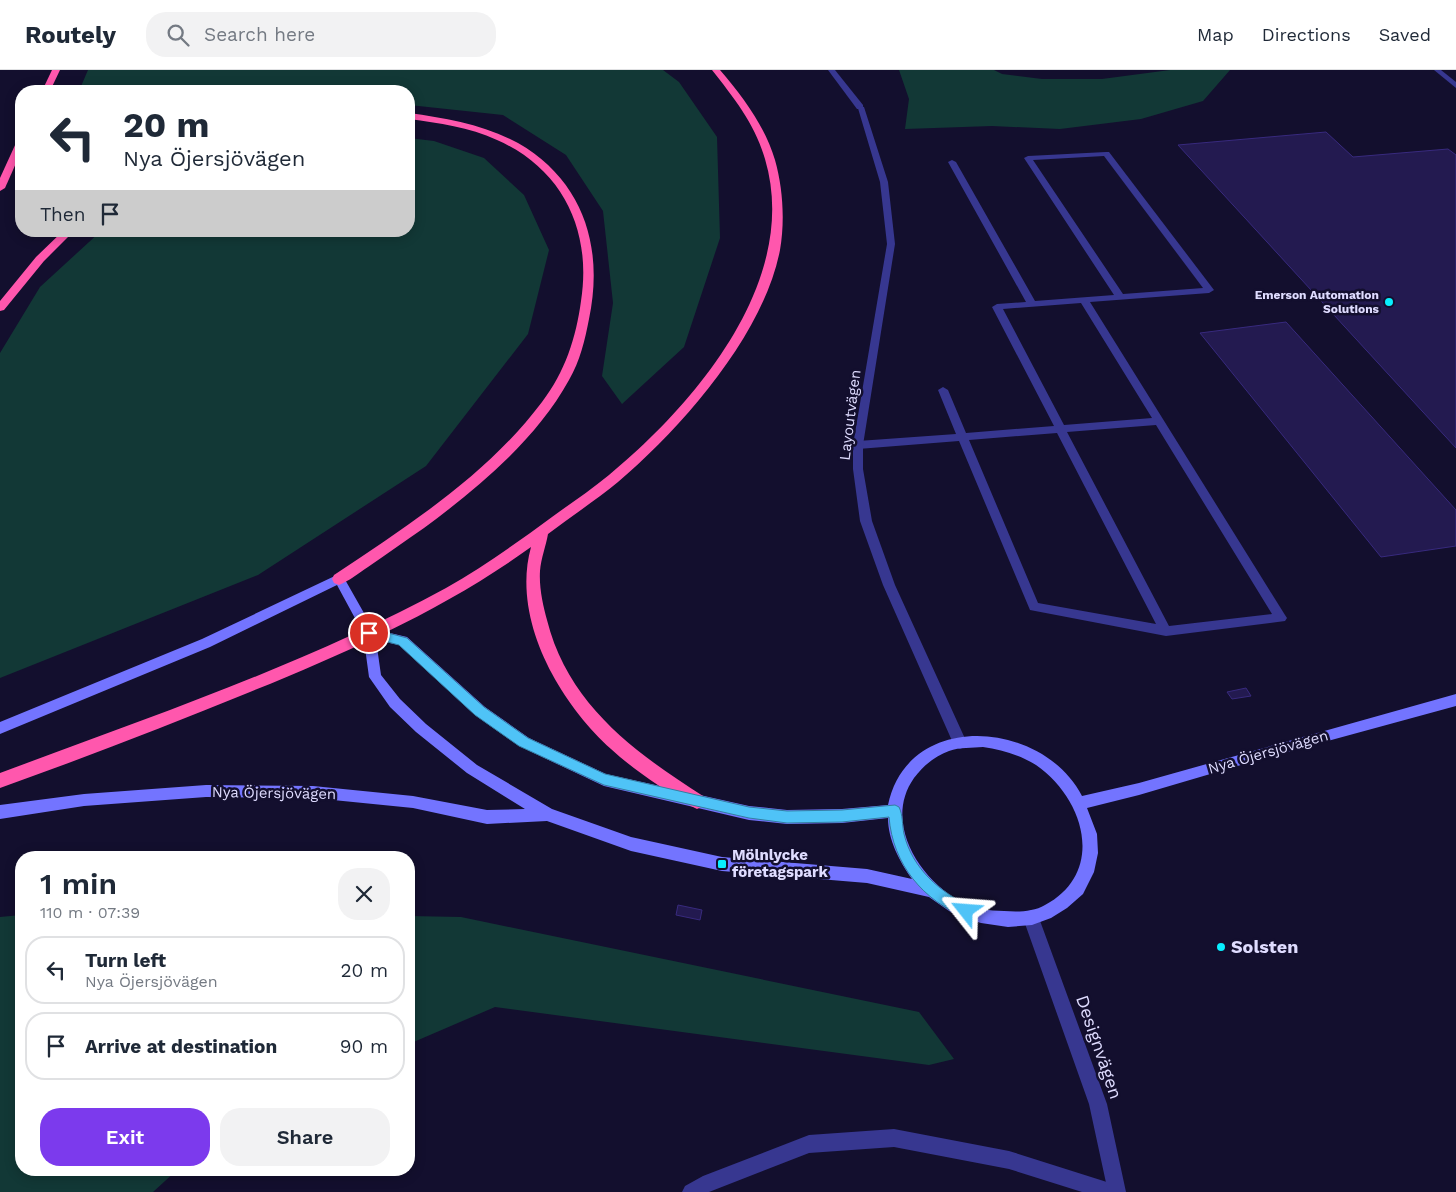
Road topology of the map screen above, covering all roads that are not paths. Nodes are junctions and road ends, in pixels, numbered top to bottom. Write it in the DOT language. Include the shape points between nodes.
graph roads {
  1 [pos="56,70"];
  2 [pos="716,70"];
  3 [pos="831,70"];
  4 [pos="1437,70"];
  5 [pos="49,85"];
  6 [pos="1456,86"];
  7 [pos="415,117"];
  8 [pos="15,156"];
  9 [pos="952,162"];
  10 [pos="0,188"];
  11 [pos="63,237"];
  12 [pos="1120,297"];
  13 [pos="1084,300"];
  14 [pos="1032,304"];
  15 [pos="0,308"];
  16 [pos="943,390"];
  17 [pos="1160,422"];
  18 [pos="1061,429"];
  19 [pos="962,437"];
  20 [pos="858,445"];
  21 [pos="542,532"];
  22 [pos="339,579"];
  23 [pos="1166,631"];
  24 [pos="369,633"];
  25 [pos="1456,700"];
  26 [pos="0,728"];
  27 [pos="960,742"];
  28 [pos="0,780"];
  29 [pos="697,802"];
  30 [pos="1080,803"];
  31 [pos="895,811"];
  32 [pos="0,812"];
  33 [pos="547,814"];
  34 [pos="931,890"];
  35 [pos="1031,918"];
  36 [pos="691,1192"];
  37 [pos="1110,1192"];
  38 [pos="1117,1192"];
  1 -- 5 [label="highway"];
  2 -- 21 [label="highway" via="754,119 770,157 778,201 774,251 757,302 724,357 679,415 622,472"];
  3 -- 20 [label="street, Layoutvägen" via="860,106 884,182 891,244"];
  4 -- 6 [label="street"];
  7 -- 22 [label="highway" via="503,139 546,169 578,216 587,243 586,311 578,345 564,380 526,431 475,481 431,516"];
  8 -- 10 [label="highway"];
  9 -- 14 [label="street"];
  11 -- 15 [label="highway"];
  12 -- 12 [label="street" via="1044,182 1028,158 1106,154 1209,290"];
  12 -- 13 [label="street"];
  13 -- 14 [label="street"];
  13 -- 17 [label="street"];
  14 -- 18 [label="street" via="997,307"];
  16 -- 19 [label="street"];
  17 -- 18 [label="street"];
  17 -- 23 [label="street" via="1281,618"];
  18 -- 19 [label="street"];
  18 -- 23 [label="street"];
  19 -- 20 [label="street"];
  19 -- 23 [label="street" via="1034,606"];
  20 -- 27 [label="street, Layoutvägen" via="866,522 889,585"];
  21 -- 24 [label="highway" via="492,568 439,599"];
  21 -- 29 [label="highway" via="534,585 541,631 562,675 591,719 636,760"];
  22 -- 24 [label="street"];
  22 -- 26 [label="street" via="206,643"];
  24 -- 28 [label="highway" via="275,675"];
  24 -- 29 [label="street" via="402,641 480,711 524,742 604,780"];
  24 -- 33 [label="street, Nya Öjersjövägen" via="375,677 395,703 472,769"];
  25 -- 30 [label="street, Nya Öjersjövägen"];
  27 -- 30 [label="street, Nya Öjersjövägen" via="1006,745 1029,754 1049,767"];
  27 -- 31 [label="street, Nya Öjersjövägen" via="940,748 908,773 899,791"];
  29 -- 31 [label="street" via="787,817"];
  30 -- 35 [label="street, Nya Öjersjövägen" via="1088,823 1091,844 1089,864 1082,883 1069,899"];
  31 -- 34 [label="street, Nya Öjersjövägen" via="903,853"];
  32 -- 33 [label="street, Nya Öjersjövägen" via="84,800 216,791 313,792 413,802 487,817"];
  33 -- 34 [label="street, Nya Öjersjövägen" via="631,844 722,864 867,876"];
  34 -- 35 [label="street, Nya Öjersjövägen" via="954,906 979,916 1005,920"];
  35 -- 38 [label="street, Designvägen" via="1098,1104"];
  36 -- 37 [label="street" via="709,1182 810,1144 894,1138 1009,1160"];
}
